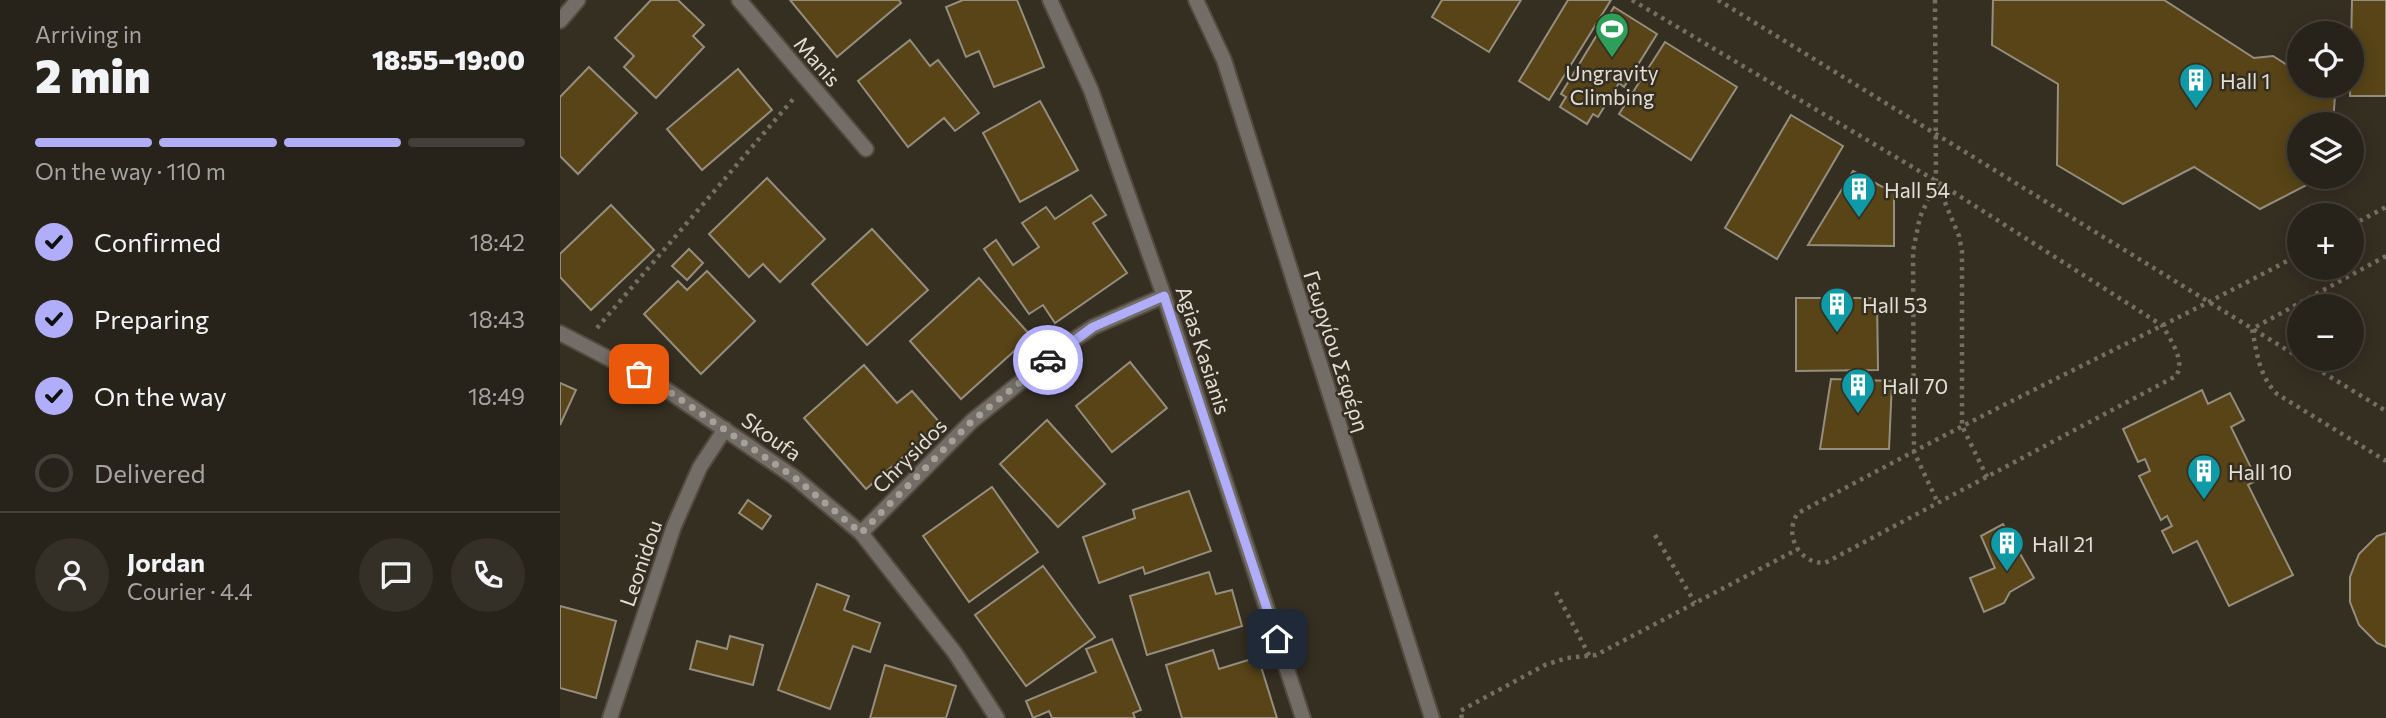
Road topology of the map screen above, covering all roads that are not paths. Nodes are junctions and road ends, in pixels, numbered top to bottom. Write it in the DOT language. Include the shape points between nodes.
graph roads {
  1 [pos="578,0"];
  2 [pos="739,0"];
  3 [pos="1050,0"];
  4 [pos="1196,0"];
  5 [pos="560,21"];
  6 [pos="866,149"];
  7 [pos="1164,296"];
  8 [pos="560,333"];
  9 [pos="725,429"];
  10 [pos="861,533"];
  11 [pos="610,718"];
  12 [pos="998,718"];
  13 [pos="1303,718"];
  14 [pos="1432,718"];
  1 -- 5 [label="street"];
  2 -- 6 [label="street, Manis"];
  3 -- 7 [label="street, Agias Kasianis" via="1091,90"];
  4 -- 14 [label="street, Γεωργίου Σεφέρη" via="1224,60"];
  7 -- 10 [label="street, Chrysidos" via="1093,327 1069,343 972,421"];
  7 -- 13 [label="street, Agias Kasianis"];
  8 -- 9 [label="street, Skoufa" via="658,384"];
  9 -- 10 [label="street, Skoufa" via="794,477"];
  9 -- 11 [label="street, Leonidou" via="690,487 674,526"];
  10 -- 12 [label="street, Skoufa" via="955,653"];
}
